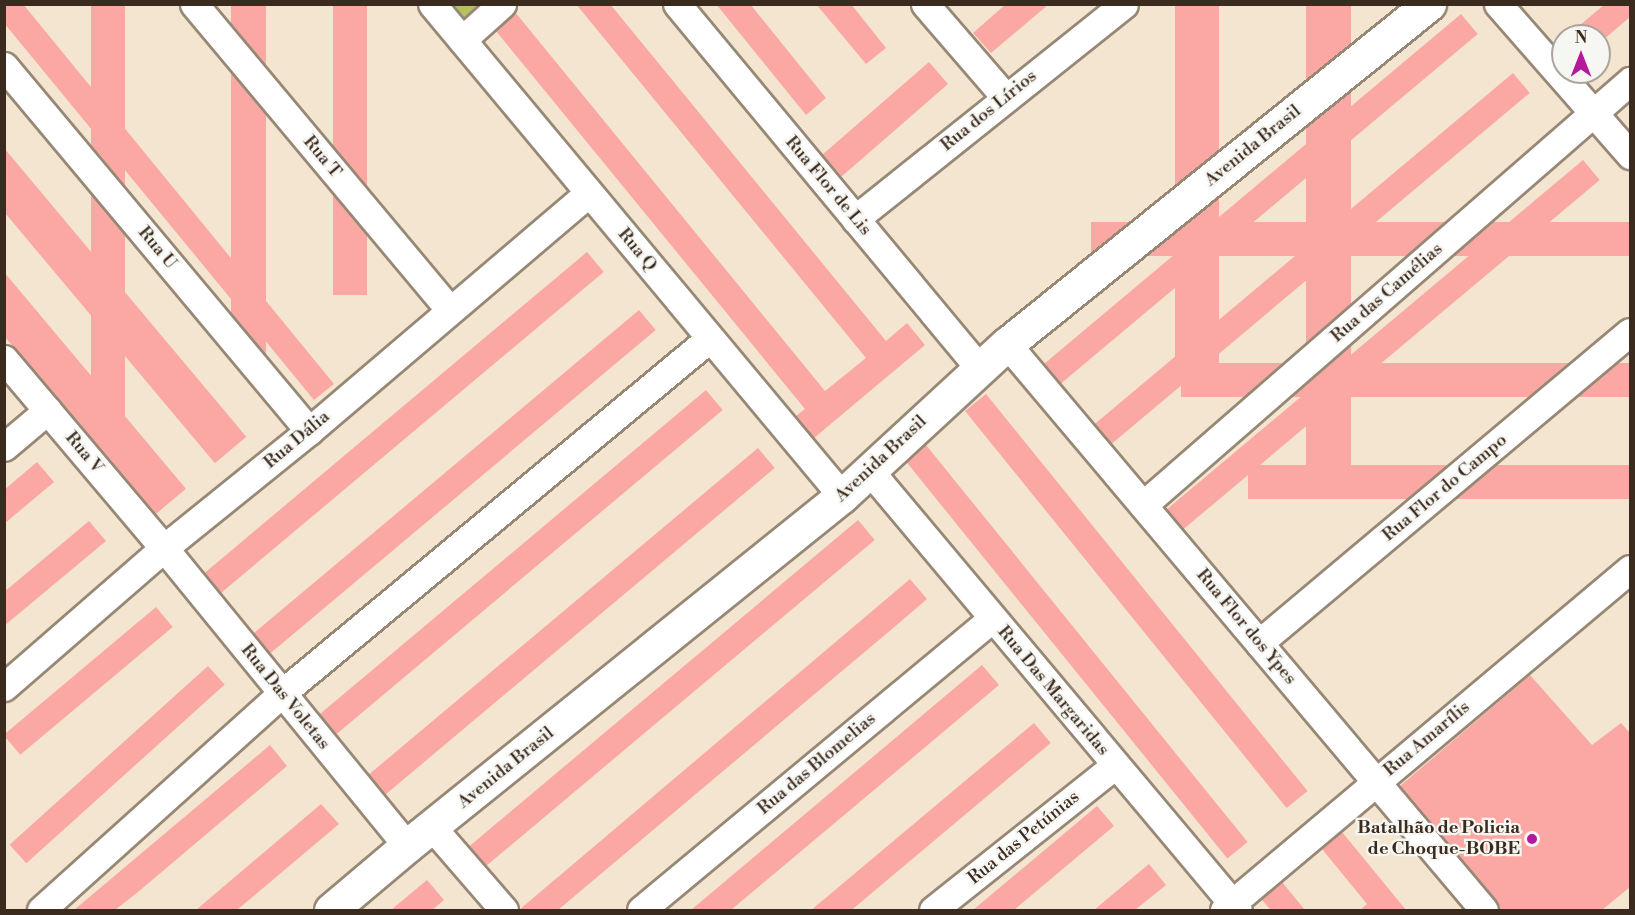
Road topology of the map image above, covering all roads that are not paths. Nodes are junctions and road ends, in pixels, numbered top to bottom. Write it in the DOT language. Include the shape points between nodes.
graph roads {
  1 [pos="194,4"];
  2 [pos="432,4"];
  3 [pos="502,4"];
  4 [pos="677,4"];
  5 [pos="925,4"];
  6 [pos="1124,4"];
  7 [pos="1429,4"];
  8 [pos="1498,4"];
  9 [pos="462,40"];
  10 [pos="4,66"];
  11 [pos="1630,81"];
  12 [pos="1006,98"];
  13 [pos="1594,112"];
  14 [pos="1630,155"];
  15 [pos="589,193"];
  16 [pos="855,219"];
  17 [pos="449,309"];
  18 [pos="1630,332"];
  19 [pos="710,338"];
  20 [pos="1007,344"];
  21 [pos="4,359"];
  22 [pos="979,368"];
  23 [pos="48,410"];
  24 [pos="309,431"];
  25 [pos="4,447"];
  26 [pos="869,470"];
  27 [pos="842,496"];
  28 [pos="1143,505"];
  29 [pos="164,548"];
  30 [pos="1630,569"];
  31 [pos="993,618"];
  32 [pos="1259,643"];
  33 [pos="4,687"];
  34 [pos="282,693"];
  35 [pos="1115,765"];
  36 [pos="1376,782"];
  37 [pos="432,827"];
  38 [pos="407,846"];
  39 [pos="1231,908"];
  40 [pos="41,910"];
  41 [pos="331,910"];
  42 [pos="504,910"];
  43 [pos="641,910"];
  44 [pos="933,910"];
  45 [pos="1484,910"];
  1 -- 17 [label="street, Rua T"];
  2 -- 9 [label="street, Rua Q"];
  3 -- 9 [label="street"];
  4 -- 16 [label="street, Rua Flor de Lis"];
  5 -- 12 [label="street"];
  6 -- 12 [label="street, Rua dos Lírios"];
  7 -- 20 [label="street, Avenida Brasil"];
  8 -- 13 [label="street"];
  9 -- 15 [label="street, Rua Q"];
  10 -- 24 [label="street, Rua U"];
  11 -- 13 [label="street, Rua das Camélias"];
  12 -- 16 [label="street, Rua dos Lírios"];
  13 -- 14 [label="street"];
  13 -- 28 [label="street, Rua das Camélias"];
  15 -- 17 [label="street, Rua Dália"];
  15 -- 19 [label="street, Rua Q"];
  16 -- 22 [label="street, Rua Flor de Lis"];
  17 -- 24 [label="street, Rua Dália"];
  18 -- 32 [label="street, Rua Flor do Campo"];
  19 -- 27 [label="street, Rua Q"];
  19 -- 34 [label="street"];
  20 -- 22 [label="street, Avenida Brasil"];
  20 -- 28 [label="street, Rua Flor dos Ypes"];
  21 -- 23 [label="street, Rua V"];
  22 -- 26 [label="street, Avenida Brasil"];
  23 -- 25 [label="street"];
  23 -- 29 [label="street, Rua V"];
  24 -- 29 [label="street, Rua Dália"];
  26 -- 27 [label="street, Avenida Brasil"];
  26 -- 31 [label="street, Rua Das Margaridas"];
  27 -- 37 [label="street, Avenida Brasil"];
  28 -- 32 [label="street, Rua Flor dos Ypes"];
  29 -- 33 [label="street, Rua Dália"];
  29 -- 34 [label="street, Rua Das Voletas"];
  30 -- 36 [label="street, Rua Amarílis"];
  31 -- 35 [label="street, Rua Das Margaridas"];
  31 -- 43 [label="street, Rua das Blomelias"];
  32 -- 36 [label="street, Rua Flor dos Ypes"];
  34 -- 38 [label="street, Rua Das Voletas"];
  34 -- 40 [label="street"];
  35 -- 39 [label="street, Rua Das Margaridas"];
  35 -- 44 [label="street, Rua das Petúnias"];
  36 -- 39 [label="street, Rua Amarílis"];
  36 -- 45 [label="street, Rua Flor dos Ypes"];
  37 -- 38 [label="street, Avenida Brasil"];
  37 -- 42 [label="street"];
  38 -- 41 [label="street, Avenida Brasil"];
}
